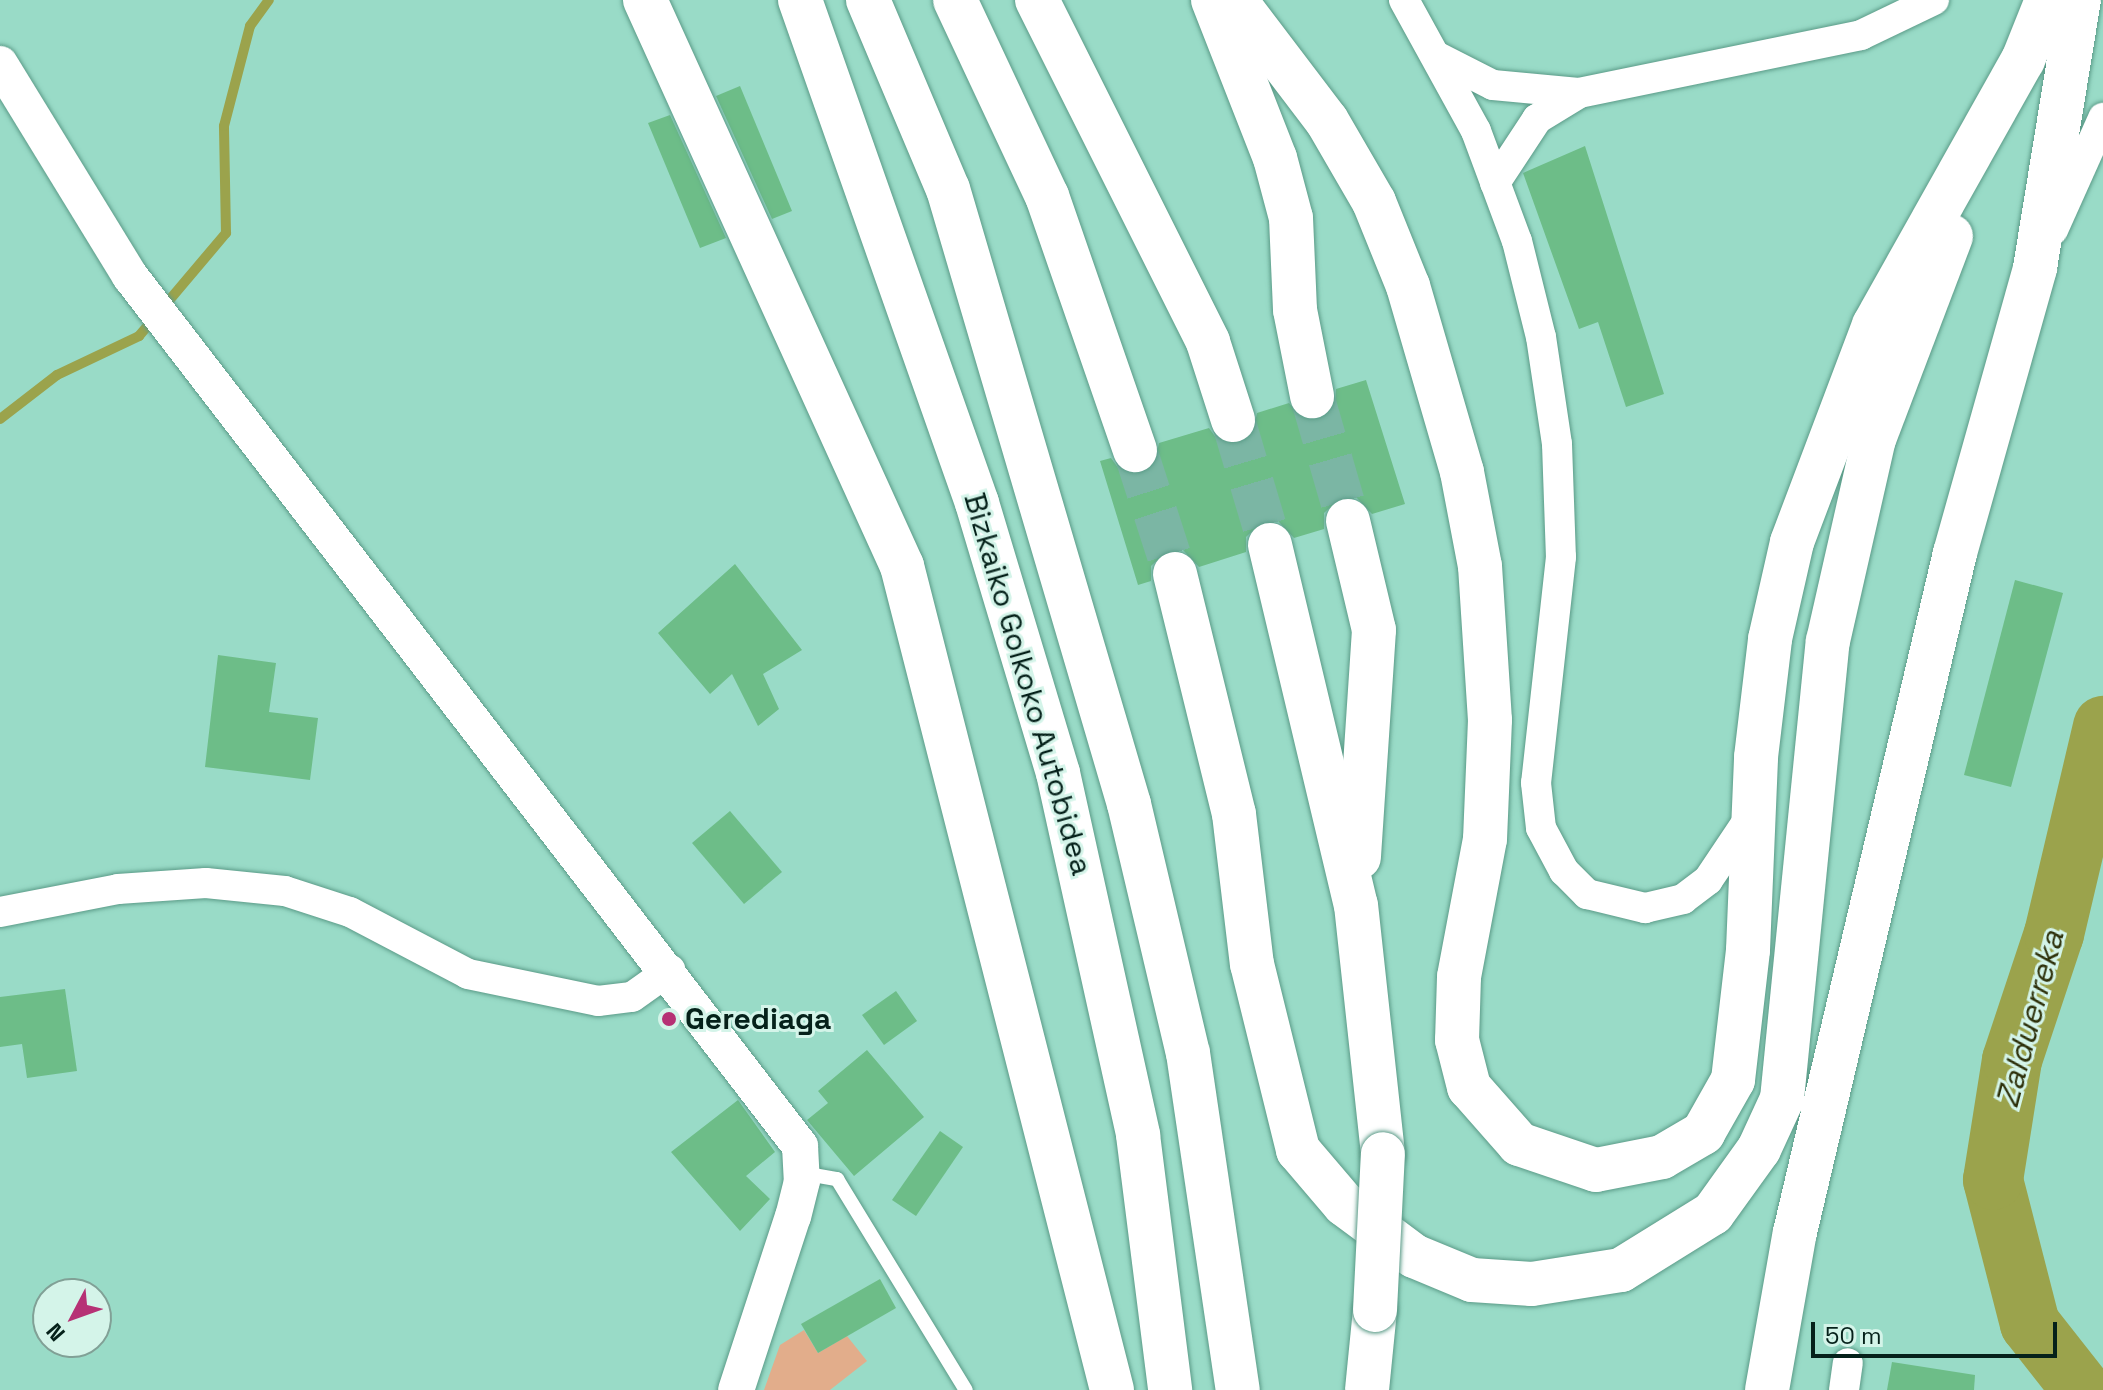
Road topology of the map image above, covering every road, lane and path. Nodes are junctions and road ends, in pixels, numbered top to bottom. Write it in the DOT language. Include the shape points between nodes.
graph roads {
  1 [pos="800,0"];
  2 [pos="868,0"];
  3 [pos="955,0"];
  4 [pos="1037,0"];
  5 [pos="1213,0"];
  6 [pos="1235,0"];
  7 [pos="1404,0"];
  8 [pos="1934,0"];
  9 [pos="2047,0"];
  10 [pos="2079,0"];
  11 [pos="2101,0"];
  12 [pos="653,9"];
  13 [pos="1436,56"];
  14 [pos="2023,60"];
  15 [pos="0,64"];
  16 [pos="1579,93"];
  17 [pos="2083,124"];
  18 [pos="1495,183"];
  19 [pos="1312,396"];
  20 [pos="1233,420"];
  21 [pos="1135,450"];
  22 [pos="1348,521"];
  23 [pos="1270,545"];
  24 [pos="1175,574"];
  25 [pos="1752,814"];
  26 [pos="1356,905"];
  27 [pos="0,912"];
  28 [pos="670,970"];
  29 [pos="801,1172"];
  30 [pos="736,1390"];
  31 [pos="966,1390"];
  32 [pos="1112,1390"];
  33 [pos="1170,1390"];
  34 [pos="1238,1390"];
  35 [pos="1367,1390"];
  36 [pos="1767,1390"];
  1 -- 33 [label="highway, Bizkaiko Golkoko Autobidea" via="973,489 1058,773 1138,1135"];
  2 -- 34 [label="highway, Bizkaiko Golkoko Autobidea" via="948,189 1129,804 1188,1053"];
  3 -- 21 [label="highway" via="1047,196"];
  4 -- 20 [label="highway" via="1208,342"];
  5 -- 19 [label="highway" via="1291,218 1295,310"];
  6 -- 25 [label="highway" via="1327,121 1374,202 1408,286 1462,472 1480,566 1490,720 1485,839 1459,977 1457,1040 1469,1087 1519,1144 1550,1159 1607,1169 1662,1157 1703,1133 1733,1080 1748,950"];
  7 -- 13 [label="street"];
  8 -- 16 [label="street" via="1861,35"];
  9 -- 14 [label="highway"];
  10 -- 17 [label="highway"];
  11 -- 17 [label="highway"];
  12 -- 32 [label="highway" via="902,566"];
  13 -- 16 [label="street" via="1493,85"];
  13 -- 18 [label="street"];
  14 -- 24 [label="highway" via="1874,439 1828,641 1782,1099 1737,1185 1713,1213 1655,1254 1621,1270 1577,1278 1472,1280 1414,1256 1344,1204 1298,1150 1255,979 1234,814"];
  14 -- 25 [label="highway" via="1874,325 1792,542 1770,639"];
  15 -- 28 [label="street" via="130,276"];
  16 -- 18 [label="street" via="1537,119"];
  17 -- 36 [label="highway" via="2035,268 1952,569 1795,1232"];
  18 -- 25 [label="street" via="1541,337 1557,444 1561,557 1536,783 1541,828 1564,871 1587,894 1645,908 1683,899 1708,880"];
  22 -- 26 [label="highway" via="1374,630"];
  23 -- 26 [label="highway"];
  26 -- 35 [label="highway, bridge" via="1383,1154"];
  27 -- 28 [label="street" via="118,889 206,883 285,891 350,912 468,974 598,1001 632,997"];
  28 -- 29 [label="street" via="777,1108 800,1146"];
  29 -- 30 [label="street"];
  29 -- 31 [label="lane" via="837,1179"];
}
